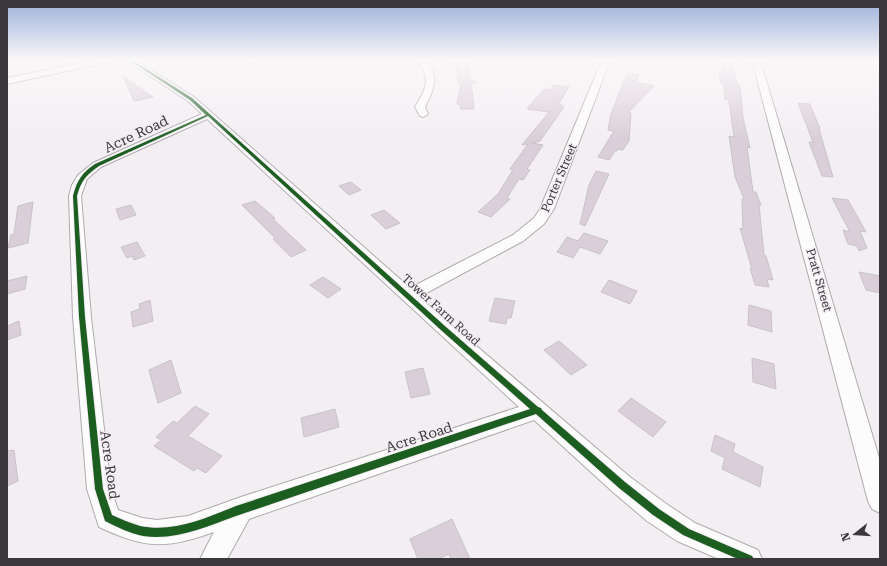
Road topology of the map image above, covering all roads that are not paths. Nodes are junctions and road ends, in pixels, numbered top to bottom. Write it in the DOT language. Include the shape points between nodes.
graph roads {
  1 [pos="171,86"];
  2 [pos="430,86"];
  3 [pos="596,86"];
  4 [pos="763,86"];
  5 [pos="423,114"];
  6 [pos="208,115"];
  7 [pos="408,296"];
  8 [pos="538,410"];
  9 [pos="880,501"];
  10 [pos="241,509"];
  11 [pos="213,559"];
  12 [pos="749,559"];
  1 -- 6 [label="street, Tower Farm Road" via="191,99"];
  2 -- 5 [label="street" via="420,107"];
  3 -- 7 [label="street, Porter Street" via="547,209 539,221 518,238"];
  4 -- 9 [label="street, Pratt Street"];
  6 -- 7 [label="street, Tower Farm Road"];
  6 -- 10 [label="street, Acre Road" via="98,165 83,175 79,181 75,196 82,317 99,489 108,518 139,532 157,533 189,529"];
  7 -- 8 [label="street, Tower Farm Road"];
  8 -- 10 [label="street, Acre Road"];
  8 -- 12 [label="street, Tower Farm Road" via="656,512 686,532"];
  10 -- 11 [label="street"];
}
